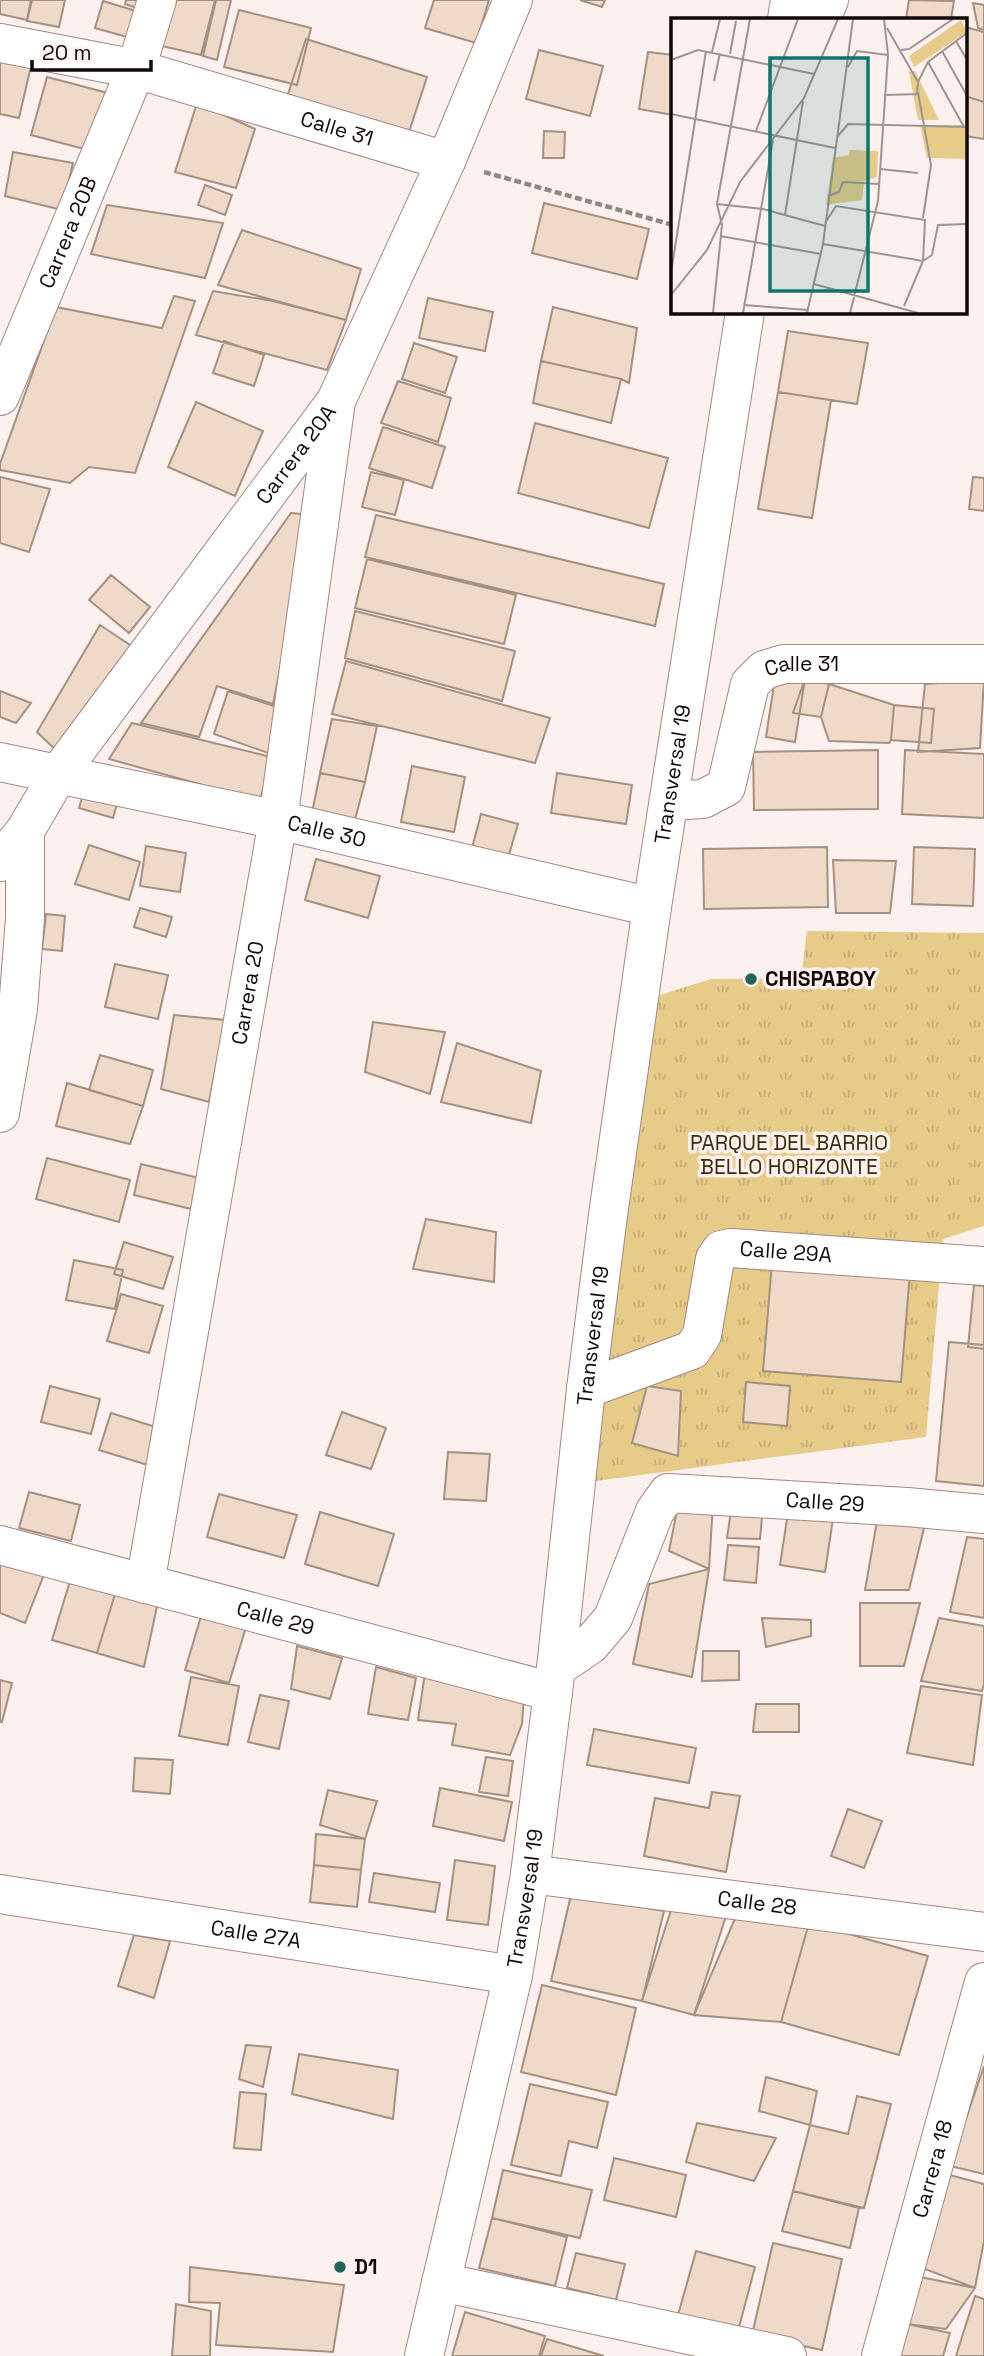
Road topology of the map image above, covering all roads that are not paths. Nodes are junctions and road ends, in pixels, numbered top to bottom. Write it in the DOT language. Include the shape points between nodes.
graph roads {
  1 [pos="157,0"];
  2 [pos="513,0"];
  3 [pos="790,0"];
  4 [pos="829,0"];
  5 [pos="787,18"];
  6 [pos="821,18"];
  7 [pos="0,43"];
  8 [pos="136,69"];
  9 [pos="446,161"];
  10 [pos="744,313"];
  11 [pos="0,396"];
  12 [pos="336,401"];
  13 [pos="984,664"];
  14 [pos="0,762"];
  15 [pos="59,773"];
  16 [pos="669,801"];
  17 [pos="278,820"];
  18 [pos="25,831"];
  19 [pos="0,862"];
  20 [pos="652,908"];
  21 [pos="0,1113"];
  22 [pos="984,1266"];
  23 [pos="586,1389"];
  24 [pos="984,1514"];
  25 [pos="0,1545"];
  26 [pos="145,1584"];
  27 [pos="554,1680"];
  28 [pos="530,1874"];
  29 [pos="0,1894"];
  30 [pos="984,1932"];
  31 [pos="513,1975"];
  32 [pos="984,1982"];
  33 [pos="441,2283"];
  34 [pos="424,2356"];
  35 [pos="787,2356"];
  36 [pos="881,2356"];
  1 -- 8 [label="street"];
  2 -- 9 [label="street, Carrera 20A"];
  3 -- 5 [label="street"];
  4 -- 6 [label="street"];
  7 -- 8 [label="street, Calle 31"];
  8 -- 9 [label="street, Calle 31"];
  8 -- 11 [label="street, Carrera 20B"];
  9 -- 12 [label="street, Carrera 20A"];
  10 -- 16 [label="street, Transversal 19"];
  12 -- 15 [label="street, Carrera 20A"];
  12 -- 17 [label="street, Carrera 20"];
  13 -- 16 [label="street, Calle 31" via="784,664 764,670 750,684 726,787 703,799"];
  14 -- 15 [label="street, Calle 30"];
  15 -- 17 [label="street, Calle 30"];
  15 -- 18 [label="street, Carrera 20A"];
  16 -- 20 [label="street, Transversal 19"];
  17 -- 20 [label="street, Calle 30"];
  17 -- 26 [label="street, Carrera 20"];
  18 -- 19 [label="street, Carrera 20A"];
  18 -- 21 [label="street" via="18,1009"];
  20 -- 23 [label="street, Transversal 19"];
  22 -- 23 [label="street, Calle 29A" via="721,1250 715,1259 702,1335 692,1350"];
  23 -- 27 [label="street, Transversal 19"];
  24 -- 27 [label="street, Calle 29" via="668,1493 655,1511 613,1618"];
  25 -- 26 [label="street, Calle 29"];
  26 -- 27 [label="street, Calle 29"];
  27 -- 28 [label="street, Transversal 19"];
  28 -- 30 [label="street, Calle 28"];
  28 -- 31 [label="street, Transversal 19"];
  29 -- 31 [label="street, Calle 27A"];
  31 -- 33 [label="street, Transversal 19"];
  32 -- 36 [label="street, Carrera 18"];
  33 -- 34 [label="street, Transversal 19"];
  33 -- 35 [label="street"];
}
